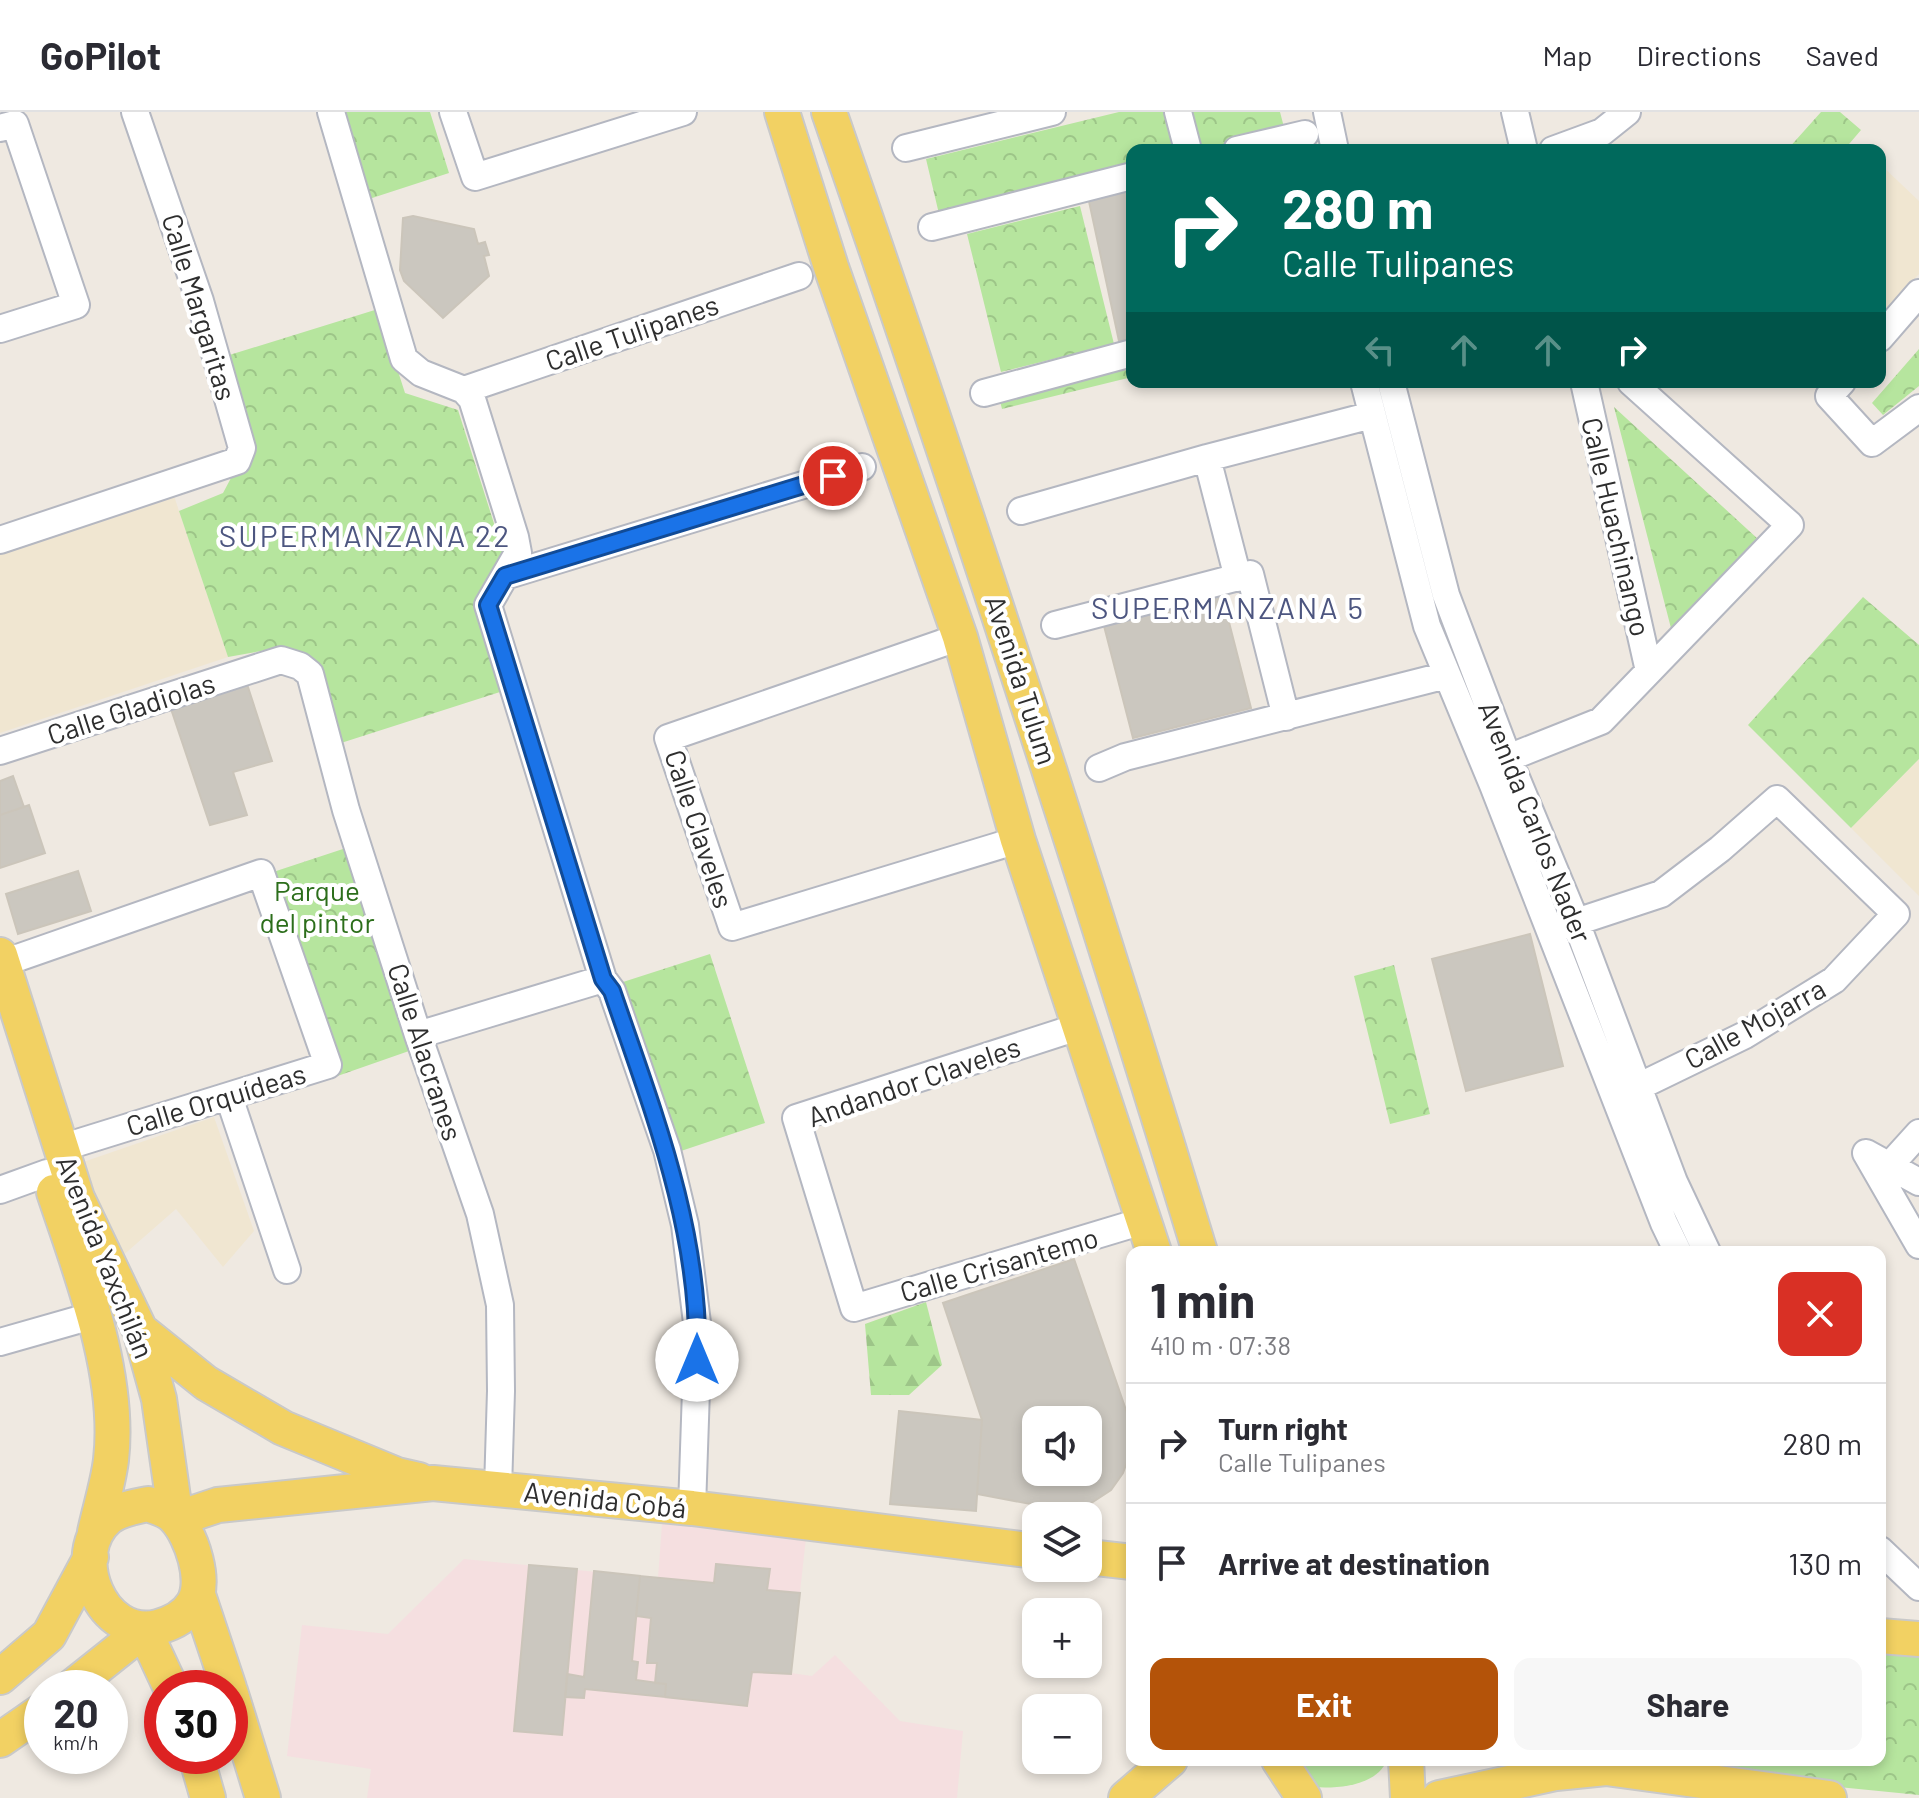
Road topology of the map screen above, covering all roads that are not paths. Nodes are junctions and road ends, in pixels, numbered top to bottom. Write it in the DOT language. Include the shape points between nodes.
graph roads {
  1 [pos="135,112"];
  2 [pos="331,112"];
  3 [pos="453,112"];
  4 [pos="683,112"];
  5 [pos="782,112"];
  6 [pos="829,112"];
  7 [pos="1052,112"];
  8 [pos="1178,112"];
  9 [pos="1327,112"];
  10 [pos="1515,112"];
  11 [pos="1627,112"];
  12 [pos="0,128"];
  13 [pos="1304,132"];
  14 [pos="1186,144"];
  15 [pos="1259,144"];
  16 [pos="1334,144"];
  17 [pos="1523,144"];
  18 [pos="1569,144"];
  19 [pos="906,148"];
  20 [pos="1126,178"];
  21 [pos="932,227"];
  22 [pos="799,276"];
  23 [pos="1919,293"];
  24 [pos="0,329"];
  25 [pos="1886,331"];
  26 [pos="1126,355"];
  27 [pos="1365,388"];
  28 [pos="1393,388"];
  29 [pos="1585,388"];
  30 [pos="1638,388"];
  31 [pos="1836,388"];
  32 [pos="464,390"];
  33 [pos="984,393"];
  34 [pos="1919,408"];
  35 [pos="1372,415"];
  36 [pos="1207,458"];
  37 [pos="862,467"];
  38 [pos="1021,511"];
  39 [pos="0,540"];
  40 [pos="505,576"];
  41 [pos="1238,578"];
  42 [pos="1055,625"];
  43 [pos="960,637"];
  44 [pos="261,667"];
  45 [pos="1649,671"];
  46 [pos="1447,675"];
  47 [pos="1286,717"];
  48 [pos="0,751"];
  49 [pos="1508,758"];
  50 [pos="1099,768"];
  51 [pos="1018,840"];
  52 [pos="1576,922"];
  53 [pos="1550,931"];
  54 [pos="1,959"];
  55 [pos="603,979"];
  56 [pos="1078,1027"];
  57 [pos="0,1028"];
  58 [pos="418,1035"];
  59 [pos="1638,1087"];
  60 [pos="229,1097"];
  61 [pos="1919,1133"];
  62 [pos="54,1160"];
  63 [pos="1890,1165"];
  64 [pos="1919,1182"];
  65 [pos="0,1190"];
  66 [pos="1148,1236"];
  67 [pos="1919,1245"];
  68 [pos="1198,1246"];
  69 [pos="1676,1246"];
  70 [pos="1704,1246"];
  71 [pos="287,1270"];
  72 [pos="854,1308"];
  73 [pos="95,1315"];
  74 [pos="140,1330"];
  75 [pos="0,1342"];
  76 [pos="110,1398"];
  77 [pos="159,1399"];
  78 [pos="433,1483"];
  79 [pos="498,1489"];
  80 [pos="692,1508"];
  81 [pos="176,1519"];
  82 [pos="93,1545"];
  83 [pos="1022,1549"];
  84 [pos="1886,1556"];
  85 [pos="1102,1559"];
  86 [pos="1126,1561"];
  87 [pos="1919,1587"];
  88 [pos="198,1595"];
  89 [pos="144,1630"];
  90 [pos="1886,1636"];
  91 [pos="1919,1639"];
  92 [pos="94,1670"];
  93 [pos="163,1670"];
  94 [pos="224,1670"];
  95 [pos="1,1678"];
  96 [pos="24,1723"];
  97 [pos="0,1740"];
  98 [pos="248,1748"];
  99 [pos="1163,1766"];
  100 [pos="1283,1766"];
  101 [pos="1406,1766"];
  102 [pos="1512,1766"];
  103 [pos="1606,1768"];
  104 [pos="1556,1773"];
  105 [pos="201,1774"];
  106 [pos="208,1798"];
  107 [pos="263,1798"];
  108 [pos="1126,1798"];
  109 [pos="1304,1798"];
  110 [pos="1408,1798"];
  111 [pos="1439,1798"];
  112 [pos="1526,1798"];
  113 [pos="1829,1798"];
  1 -- 39 [label="street, Calle Margaritas" via="200,301 242,448 237,461"];
  2 -- 32 [label="street" via="404,359 421,373"];
  3 -- 4 [label="street" via="475,177"];
  5 -- 43 [label="main road, Avenida Tulum"];
  6 -- 68 [label="main road, Avenida Tulum" via="983,562"];
  7 -- 19 [label="street"];
  8 -- 14 [label="street"];
  9 -- 16 [label="street"];
  10 -- 17 [label="street"];
  11 -- 18 [label="street" via="1602,132"];
  12 -- 24 [label="street" via="15,124 76,305"];
  13 -- 15 [label="street"];
  20 -- 21 [label="street"];
  22 -- 32 [label="street, Calle Tulipanes"];
  23 -- 25 [label="street"];
  26 -- 33 [label="street"];
  27 -- 35 [label="street, Avenida Carlos Nader"];
  28 -- 49 [label="street, Avenida Carlos Nader" via="1446,595"];
  29 -- 45 [label="street, Calle Huachinango"];
  30 -- 45 [label="street, Calle Huachinango" via="1790,525"];
  31 -- 34 [label="street" via="1829,396 1872,443"];
  32 -- 40 [label="street" via="472,399 515,537 518,553"];
  35 -- 36 [label="street"];
  35 -- 46 [label="street, Avenida Carlos Nader" via="1427,626"];
  36 -- 38 [label="street"];
  36 -- 41 [label="street"];
  37 -- 40 [label="street"];
  40 -- 55 [label="street" via="488,605"];
  41 -- 42 [label="street"];
  41 -- 47 [label="street" via="1250,574"];
  43 -- 51 [label="main road, Avenida Tulum"];
  43 -- 51 [label="street, Calle Claveles" via="668,738 732,927"];
  44 -- 48 [label="street, Calle Gladiolas"];
  44 -- 58 [label="street, Calle Alacranes" via="281,660 310,674 346,810"];
  45 -- 49 [label="street, Calle Huachinango" via="1601,721"];
  46 -- 47 [label="street"];
  46 -- 53 [label="street, Avenida Carlos Nader"];
  47 -- 50 [label="street"];
  49 -- 52 [label="street, Avenida Carlos Nader"];
  51 -- 56 [label="main road, Avenida Tulum"];
  52 -- 53 [label="street, Calle Mojarra"];
  52 -- 59 [label="street, Avenida Carlos Nader"];
  52 -- 59 [label="street, Calle Mojarra" via="1661,894 1777,799 1896,914 1834,980 1745,1035"];
  53 -- 69 [label="street, Avenida Carlos Nader"];
  54 -- 60 [label="street, Calle Orquídeas" via="261,873 328,1065"];
  54 -- 62 [label="main road, Avenida Yaxchilán"];
  55 -- 58 [label="street"];
  55 -- 80 [label="street" via="612,991 667,1150 685,1225 698,1331"];
  56 -- 66 [label="main road, Avenida Tulum"];
  56 -- 72 [label="street, Andandor Claveles" via="796,1118"];
  57 -- 62 [label="main road, Avenida Yaxchilán"];
  58 -- 79 [label="street, Calle Alacranes" via="480,1214 500,1305"];
  59 -- 70 [label="street, Avenida Carlos Nader"];
  60 -- 62 [label="street, Calle Orquídeas"];
  60 -- 71 [label="street"];
  61 -- 63 [label="street"];
  62 -- 65 [label="street, Calle Orquídeas"];
  62 -- 73 [label="main road, Avenida Yaxchilán"];
  62 -- 74 [label="main road, Avenida Yaxchilán"];
  63 -- 64 [label="street"];
  63 -- 67 [label="street" via="1866,1153"];
  66 -- 72 [label="street, Calle Crisantemo"];
  73 -- 75 [label="street"];
  73 -- 76 [label="main road, Avenida Yaxchilán"];
  74 -- 77 [label="main road, Avenida Yaxchilán"];
  74 -- 78 [label="main road" via="206,1383 283,1428 397,1475"];
  76 -- 77 [label="main road" via="124,1414 137,1416 150,1413"];
  76 -- 82 [label="main road, Avenida Yaxchilán" via="111,1459"];
  77 -- 81 [label="main road, Avenida Yaxchilán"];
  78 -- 79 [label="main road, Avenida Cobá"];
  78 -- 81 [label="main road, Avenida Cobá" via="218,1505"];
  79 -- 80 [label="main road, Avenida Cobá"];
  80 -- 83 [label="main road, Avenida Cobá"];
  81 -- 82 [label="main road" via="148,1504 127,1509 109,1517"];
  81 -- 88 [label="main road" via="194,1559"];
  82 -- 89 [label="main road" via="91,1582 102,1606 120,1622"];
  82 -- 95 [label="main road" via="49,1635"];
  84 -- 87 [label="street"];
  85 -- 86 [label="main road"];
  88 -- 89 [label="main road" via="181,1618"];
  88 -- 94 [label="main road"];
  89 -- 92 [label="main road"];
  89 -- 93 [label="main road"];
  90 -- 91 [label="main road"];
  96 -- 97 [label="main road"];
  98 -- 107 [label="main road"];
  99 -- 108 [label="main road"];
  100 -- 109 [label="main road"];
  101 -- 110 [label="main road"];
  102 -- 103 [label="main road"];
  103 -- 104 [label="main road"];
  103 -- 113 [label="main road"];
  104 -- 111 [label="main road"];
  104 -- 112 [label="street"];
  105 -- 106 [label="main road"];
}
